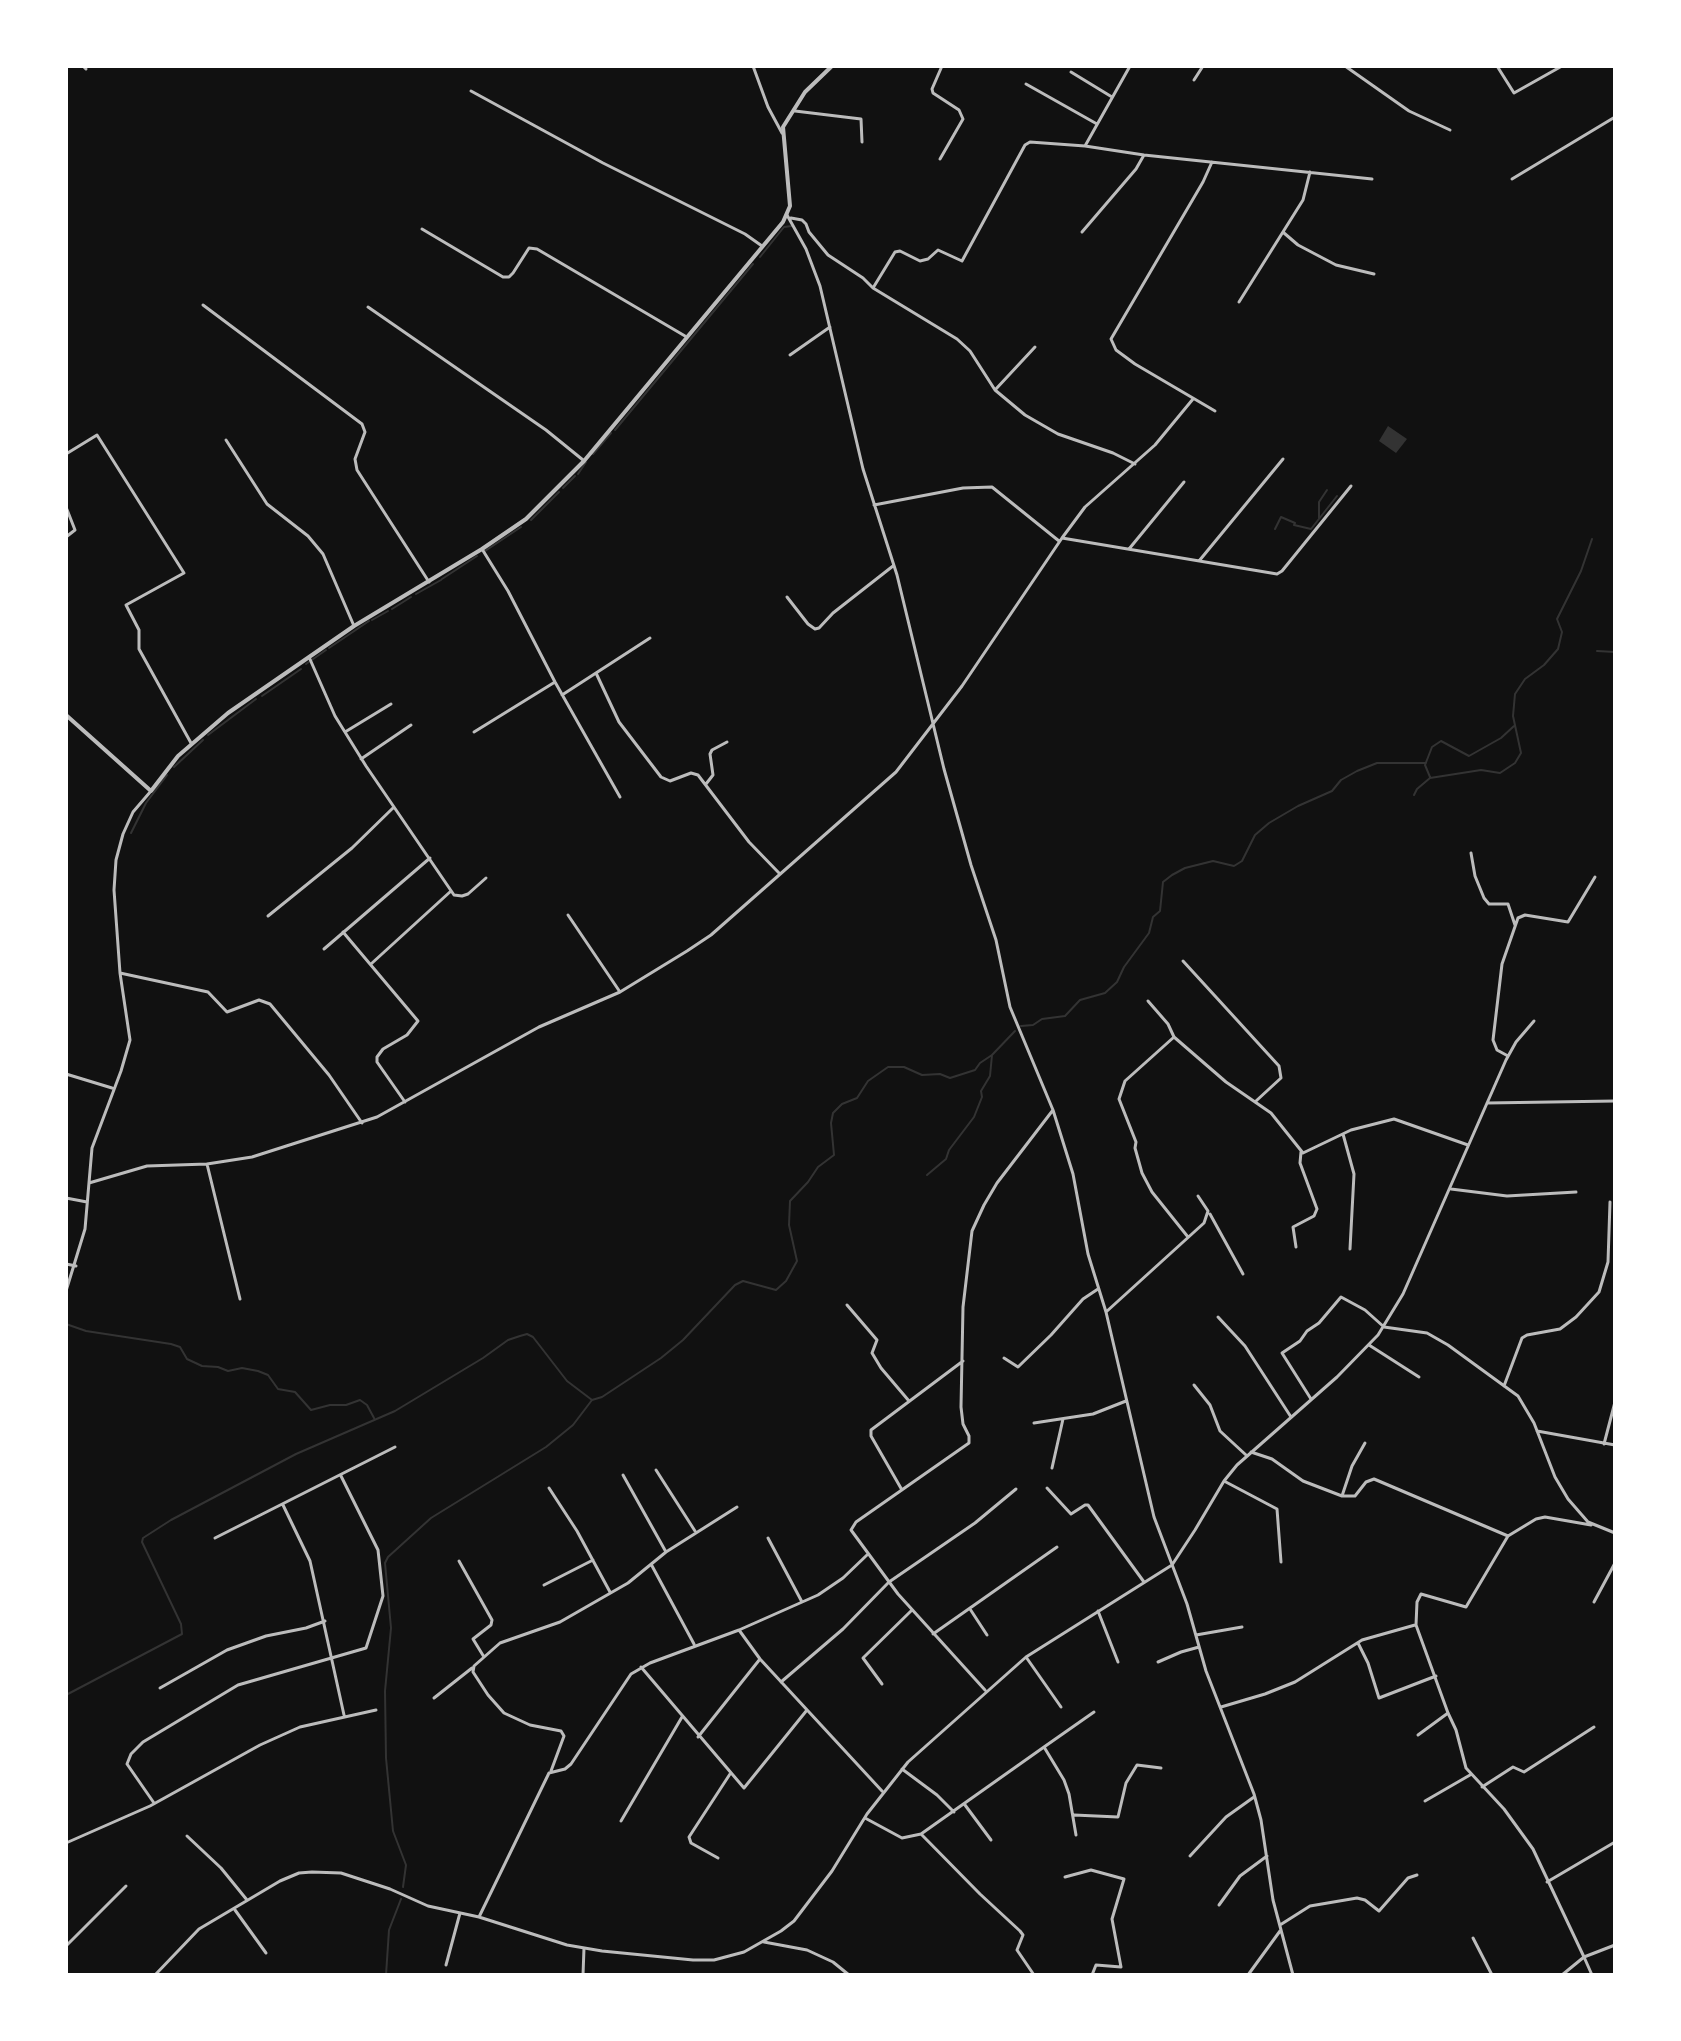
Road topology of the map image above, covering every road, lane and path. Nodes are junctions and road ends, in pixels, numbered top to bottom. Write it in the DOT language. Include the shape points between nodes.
graph roads {
  1 [pos="753,66"];
  2 [pos="832,66"];
  3 [pos="942,66"];
  4 [pos="1130,66"];
  5 [pos="1203,66"];
  6 [pos="1345,66"];
  7 [pos="1497,66"];
  8 [pos="1562,66"];
  9 [pos="1071,72"];
  10 [pos="1194,80"];
  11 [pos="1026,84"];
  12 [pos="471,91"];
  13 [pos="1112,97"];
  14 [pos="791,111"];
  15 [pos="1615,117"];
  16 [pos="1097,124"];
  17 [pos="1450,130"];
  18 [pos="782,133"];
  19 [pos="862,142"];
  20 [pos="1085,146"];
  21 [pos="1144,155"];
  22 [pos="940,159"];
  23 [pos="1212,162"];
  24 [pos="1310,172"];
  25 [pos="1372,179"];
  26 [pos="1512,179"];
  27 [pos="789,216"];
  28 [pos="422,229"];
  29 [pos="1082,232"];
  30 [pos="1284,233"];
  31 [pos="762,246"];
  32 [pos="1374,274"];
  33 [pos="873,288"];
  34 [pos="1239,302"];
  35 [pos="203,305"];
  36 [pos="368,307"];
  37 [pos="830,327"];
  38 [pos="685,336"];
  39 [pos="1035,347"];
  40 [pos="790,355"];
  41 [pos="995,390"];
  42 [pos="1194,398"];
  43 [pos="1215,411"];
  44 [pos="226,440"];
  45 [pos="66,454"];
  46 [pos="1283,459"];
  47 [pos="584,461"];
  48 [pos="1135,464"];
  49 [pos="1184,482"];
  50 [pos="1351,486"];
  51 [pos="874,505"];
  52 [pos="66,507"];
  53 [pos="66,537"];
  54 [pos="1060,540"];
  55 [pos="482,549"];
  56 [pos="1129,549"];
  57 [pos="1199,561"];
  58 [pos="893,566"];
  59 [pos="429,582"];
  60 [pos="787,597"];
  61 [pos="354,626"];
  62 [pos="650,638"];
  63 [pos="309,657"];
  64 [pos="596,673"];
  65 [pos="555,682"];
  66 [pos="562,695"];
  67 [pos="391,704"];
  68 [pos="66,715"];
  69 [pos="932,723"];
  70 [pos="411,725"];
  71 [pos="345,732"];
  72 [pos="474,732"];
  73 [pos="727,742"];
  74 [pos="191,743"];
  75 [pos="361,759"];
  76 [pos="706,784"];
  77 [pos="151,791"];
  78 [pos="620,797"];
  79 [pos="394,807"];
  80 [pos="1471,853"];
  81 [pos="430,858"];
  82 [pos="779,873"];
  83 [pos="1595,877"];
  84 [pos="486,878"];
  85 [pos="451,891"];
  86 [pos="568,915"];
  87 [pos="268,916"];
  88 [pos="1515,926"];
  89 [pos="343,932"];
  90 [pos="324,949"];
  91 [pos="1183,961"];
  92 [pos="370,964"];
  93 [pos="120,973"];
  94 [pos="620,992"];
  95 [pos="1148,1001"];
  96 [pos="1534,1021"];
  97 [pos="1174,1037"];
  98 [pos="1508,1056"];
  99 [pos="66,1074"];
  100 [pos="114,1088"];
  101 [pos="1256,1101"];
  102 [pos="1615,1101"];
  103 [pos="405,1102"];
  104 [pos="1487,1103"];
  105 [pos="1053,1110"];
  106 [pos="362,1123"];
  107 [pos="1343,1134"];
  108 [pos="1468,1145"];
  109 [pos="1301,1152"];
  110 [pos="207,1164"];
  111 [pos="89,1183"];
  112 [pos="1451,1189"];
  113 [pos="1576,1192"];
  114 [pos="1198,1196"];
  115 [pos="66,1198"];
  116 [pos="87,1202"];
  117 [pos="1610,1202"];
  118 [pos="1208,1211"];
  119 [pos="1188,1237"];
  120 [pos="1296,1247"];
  121 [pos="1350,1249"];
  122 [pos="66,1264"];
  123 [pos="76,1266"];
  124 [pos="1243,1274"];
  125 [pos="1098,1289"];
  126 [pos="66,1291"];
  127 [pos="240,1299"];
  128 [pos="847,1305"];
  129 [pos="1106,1312"];
  130 [pos="1218,1317"];
  131 [pos="1384,1327"];
  132 [pos="1369,1345"];
  133 [pos="1004,1358"];
  134 [pos="963,1361"];
  135 [pos="1419,1377"];
  136 [pos="1194,1385"];
  137 [pos="1504,1386"];
  138 [pos="1312,1399"];
  139 [pos="909,1401"];
  140 [pos="1126,1401"];
  141 [pos="1615,1402"];
  142 [pos="1291,1417"];
  143 [pos="1063,1419"];
  144 [pos="1034,1423"];
  145 [pos="1537,1431"];
  146 [pos="1365,1443"];
  147 [pos="1604,1444"];
  148 [pos="1615,1445"];
  149 [pos="395,1447"];
  150 [pos="1248,1454"];
  151 [pos="1052,1468"];
  152 [pos="656,1470"];
  153 [pos="623,1475"];
  154 [pos="341,1476"];
  155 [pos="1224,1481"];
  156 [pos="549,1488"];
  157 [pos="1047,1488"];
  158 [pos="1016,1489"];
  159 [pos="902,1490"];
  160 [pos="1342,1496"];
  161 [pos="283,1505"];
  162 [pos="737,1507"];
  163 [pos="1594,1526"];
  164 [pos="696,1532"];
  165 [pos="1615,1533"];
  166 [pos="1508,1536"];
  167 [pos="215,1538"];
  168 [pos="768,1538"];
  169 [pos="1057,1547"];
  170 [pos="666,1552"];
  171 [pos="868,1555"];
  172 [pos="593,1560"];
  173 [pos="459,1561"];
  174 [pos="1281,1562"];
  175 [pos="1615,1563"];
  176 [pos="651,1564"];
  177 [pos="1172,1565"];
  178 [pos="889,1582"];
  179 [pos="1144,1582"];
  180 [pos="544,1585"];
  181 [pos="611,1594"];
  182 [pos="802,1602"];
  183 [pos="1594,1602"];
  184 [pos="970,1609"];
  185 [pos="912,1610"];
  186 [pos="1098,1611"];
  187 [pos="325,1621"];
  188 [pos="1416,1625"];
  189 [pos="1242,1627"];
  190 [pos="739,1630"];
  191 [pos="933,1634"];
  192 [pos="987,1635"];
  193 [pos="1196,1635"];
  194 [pos="1358,1642"];
  195 [pos="694,1644"];
  196 [pos="1199,1647"];
  197 [pos="484,1657"];
  198 [pos="1026,1657"];
  199 [pos="332,1659"];
  200 [pos="760,1659"];
  201 [pos="1118,1662"];
  202 [pos="1158,1662"];
  203 [pos="474,1666"];
  204 [pos="641,1667"];
  205 [pos="1436,1676"];
  206 [pos="781,1682"];
  207 [pos="882,1684"];
  208 [pos="160,1688"];
  209 [pos="985,1690"];
  210 [pos="434,1698"];
  211 [pos="1061,1707"];
  212 [pos="1221,1707"];
  213 [pos="376,1710"];
  214 [pos="807,1710"];
  215 [pos="1094,1712"];
  216 [pos="1448,1713"];
  217 [pos="344,1715"];
  218 [pos="682,1717"];
  219 [pos="1594,1727"];
  220 [pos="1418,1735"];
  221 [pos="698,1737"];
  222 [pos="1044,1747"];
  223 [pos="1161,1768"];
  224 [pos="902,1769"];
  225 [pos="551,1771"];
  226 [pos="730,1774"];
  227 [pos="1470,1775"];
  228 [pos="1482,1787"];
  229 [pos="883,1792"];
  230 [pos="1254,1797"];
  231 [pos="1425,1801"];
  232 [pos="154,1803"];
  233 [pos="965,1805"];
  234 [pos="954,1812"];
  235 [pos="1074,1815"];
  236 [pos="865,1818"];
  237 [pos="621,1821"];
  238 [pos="921,1834"];
  239 [pos="1076,1835"];
  240 [pos="187,1836"];
  241 [pos="991,1840"];
  242 [pos="1615,1842"];
  243 [pos="66,1843"];
  244 [pos="1190,1856"];
  245 [pos="1267,1856"];
  246 [pos="718,1858"];
  247 [pos="1417,1875"];
  248 [pos="1065,1877"];
  249 [pos="1547,1882"];
  250 [pos="126,1886"];
  251 [pos="248,1901"];
  252 [pos="1219,1905"];
  253 [pos="234,1909"];
  254 [pos="460,1913"];
  255 [pos="479,1917"];
  256 [pos="1280,1928"];
  257 [pos="1473,1938"];
  258 [pos="764,1942"];
  259 [pos="1615,1945"];
  260 [pos="66,1946"];
  261 [pos="584,1948"];
  262 [pos="266,1953"];
  263 [pos="1584,1957"];
  264 [pos="446,1965"];
  265 [pos="157,1973"];
  266 [pos="164,1975"];
  267 [pos="583,1975"];
  268 [pos="849,1975"];
  269 [pos="1034,1975"];
  270 [pos="1092,1975"];
  271 [pos="1248,1975"];
  272 [pos="1293,1975"];
  273 [pos="1492,1975"];
  274 [pos="1562,1975"];
  275 [pos="1592,1975"];
  1 -- 18 [label="street"];
  2 -- 14 [label="street"];
  3 -- 22 [label="street" via="933,93 959,110 963,119"];
  4 -- 13 [label="street"];
  5 -- 10 [label="street"];
  6 -- 17 [label="street" via="1409,111"];
  7 -- 8 [label="street" via="1517,93"];
  9 -- 13 [label="street"];
  11 -- 16 [label="street"];
  12 -- 31 [label="street"];
  13 -- 16 [label="street"];
  14 -- 18 [label="street"];
  14 -- 19 [label="street" via="861,119"];
  15 -- 26 [label="street"];
  16 -- 20 [label="street"];
  18 -- 27 [label="street"];
  20 -- 21 [label="street"];
  20 -- 33 [label="street" via="1025,145 962,261 938,250 920,261 895,252"];
  21 -- 23 [label="street"];
  21 -- 29 [label="street"];
  23 -- 24 [label="street"];
  23 -- 42 [label="street" via="1111,339 1116,350 1135,364"];
  24 -- 25 [label="street"];
  24 -- 30 [label="street" via="1303,200"];
  27 -- 31 [label="street"];
  27 -- 33 [label="street" via="802,220 828,255"];
  27 -- 37 [label="street" via="820,286"];
  28 -- 38 [label="street" via="503,277 513,273 529,248 537,249"];
  30 -- 32 [label="street" via="1336,265"];
  30 -- 34 [label="street"];
  31 -- 38 [label="street"];
  33 -- 41 [label="street" via="957,339"];
  35 -- 59 [label="street" via="362,424 357,470"];
  36 -- 47 [label="street"];
  37 -- 40 [label="street"];
  37 -- 51 [label="street"];
  38 -- 47 [label="street"];
  39 -- 41 [label="street"];
  41 -- 48 [label="street" via="1058,434"];
  42 -- 43 [label="street"];
  42 -- 48 [label="street"];
  44 -- 61 [label="street" via="267,504 323,554"];
  45 -- 74 [label="street" via="97,435 184,573 126,605 139,630 139,649"];
  46 -- 57 [label="street"];
  47 -- 55 [label="street" via="526,519"];
  48 -- 54 [label="street" via="1085,507"];
  49 -- 56 [label="street"];
  50 -- 57 [label="street" via="1277,574"];
  51 -- 54 [label="street" via="992,487"];
  51 -- 58 [label="street"];
  52 -- 53 [label="street" via="75,530"];
  54 -- 56 [label="street"];
  54 -- 69 [label="street"];
  55 -- 59 [label="street"];
  55 -- 65 [label="street"];
  56 -- 57 [label="street"];
  58 -- 60 [label="street" via="819,628 808,624"];
  58 -- 69 [label="street"];
  59 -- 61 [label="street"];
  61 -- 63 [label="street"];
  62 -- 64 [label="street"];
  63 -- 71 [label="street"];
  63 -- 74 [label="street"];
  64 -- 66 [label="street"];
  64 -- 76 [label="street" via="619,722 661,777 670,781 695,773"];
  65 -- 66 [label="street"];
  65 -- 72 [label="street"];
  66 -- 78 [label="street"];
  67 -- 71 [label="street"];
  68 -- 77 [label="street"];
  69 -- 82 [label="street" via="879,789"];
  69 -- 105 [label="street" via="996,940 1010,1007"];
  70 -- 75 [label="street"];
  71 -- 75 [label="street"];
  73 -- 76 [label="street" via="710,754 713,775"];
  74 -- 77 [label="street"];
  75 -- 79 [label="street"];
  76 -- 82 [label="street"];
  77 -- 93 [label="street" via="133,812 116,860"];
  79 -- 81 [label="street"];
  79 -- 87 [label="street"];
  80 -- 88 [label="street" via="1487,902 1508,904"];
  81 -- 85 [label="street"];
  81 -- 89 [label="street"];
  82 -- 94 [label="street" via="711,935"];
  83 -- 88 [label="street" via="1568,922 1525,915"];
  84 -- 85 [label="street" via="462,896"];
  85 -- 92 [label="street"];
  86 -- 94 [label="street"];
  88 -- 98 [label="street" via="1502,964 1493,1040"];
  89 -- 90 [label="street"];
  89 -- 92 [label="street"];
  91 -- 101 [label="street" via="1279,1066 1281,1078"];
  92 -- 103 [label="street" via="418,1021 377,1057"];
  93 -- 100 [label="street" via="130,1040"];
  93 -- 106 [label="street" via="208,992 227,1012 259,1000 270,1004"];
  94 -- 103 [label="street" via="539,1027"];
  95 -- 97 [label="street"];
  96 -- 98 [label="street"];
  97 -- 101 [label="street"];
  97 -- 119 [label="street" via="1125,1081 1119,1099 1142,1173"];
  98 -- 104 [label="street"];
  99 -- 100 [label="street"];
  100 -- 111 [label="street" via="92,1148"];
  101 -- 109 [label="street" via="1276,1117"];
  102 -- 104 [label="street"];
  103 -- 106 [label="street"];
  104 -- 108 [label="street"];
  105 -- 125 [label="street"];
  105 -- 134 [label="street" via="997,1183 972,1231"];
  106 -- 110 [label="street" via="252,1157"];
  107 -- 108 [label="street" via="1394,1119"];
  107 -- 109 [label="street"];
  107 -- 121 [label="street" via="1354,1174"];
  108 -- 112 [label="street"];
  109 -- 120 [label="street" via="1317,1209 1293,1227"];
  110 -- 111 [label="street" via="147,1166"];
  110 -- 127 [label="street"];
  111 -- 116 [label="street"];
  112 -- 113 [label="street" via="1507,1196"];
  112 -- 131 [label="street"];
  114 -- 118 [label="street"];
  115 -- 116 [label="street"];
  116 -- 123 [label="street"];
  117 -- 137 [label="street" via="1608,1262 1599,1292 1560,1329 1525,1336"];
  118 -- 119 [label="street" via="1204,1223"];
  118 -- 124 [label="street"];
  119 -- 129 [label="street"];
  122 -- 123 [label="street"];
  123 -- 126 [label="street"];
  125 -- 129 [label="street"];
  125 -- 133 [label="street" via="1018,1367"];
  128 -- 139 [label="street" via="877,1340 872,1353"];
  129 -- 140 [label="street"];
  130 -- 142 [label="street" via="1245,1346"];
  131 -- 132 [label="street"];
  131 -- 137 [label="street" via="1438,1338"];
  131 -- 138 [label="street" via="1342,1296 1282,1353"];
  132 -- 135 [label="street"];
  132 -- 138 [label="street"];
  134 -- 139 [label="street"];
  134 -- 159 [label="street" via="961,1407 969,1443"];
  136 -- 150 [label="street" via="1210,1405 1220,1431"];
  137 -- 145 [label="street" via="1520,1398"];
  138 -- 142 [label="street"];
  139 -- 159 [label="street" via="871,1430"];
  140 -- 143 [label="street"];
  140 -- 177 [label="street" via="1154,1517"];
  141 -- 147 [label="street"];
  142 -- 150 [label="street"];
  143 -- 144 [label="street"];
  143 -- 151 [label="street"];
  145 -- 147 [label="street"];
  145 -- 163 [label="street" via="1555,1477 1579,1514"];
  146 -- 160 [label="street"];
  147 -- 148 [label="street"];
  149 -- 154 [label="street"];
  150 -- 155 [label="street"];
  150 -- 160 [label="street" via="1272,1459 1303,1481"];
  152 -- 164 [label="street"];
  153 -- 170 [label="street"];
  154 -- 161 [label="street"];
  154 -- 199 [label="street" via="378,1550 383,1596 366,1648"];
  155 -- 174 [label="street" via="1277,1509"];
  155 -- 177 [label="street"];
  156 -- 172 [label="street"];
  157 -- 179 [label="street" via="1071,1514 1088,1505"];
  158 -- 178 [label="street"];
  159 -- 171 [label="street" via="851,1527"];
  160 -- 166 [label="street" via="1355,1496 1374,1479"];
  161 -- 167 [label="street"];
  161 -- 187 [label="street" via="310,1561"];
  162 -- 164 [label="street"];
  163 -- 165 [label="street"];
  163 -- 166 [label="street" via="1545,1517"];
  164 -- 170 [label="street"];
  166 -- 188 [label="street" via="1466,1607 1421,1594"];
  168 -- 182 [label="street"];
  169 -- 184 [label="street"];
  170 -- 176 [label="street"];
  171 -- 178 [label="street"];
  171 -- 182 [label="street" via="828,1589"];
  172 -- 180 [label="street"];
  172 -- 181 [label="street"];
  173 -- 197 [label="street" via="492,1623 473,1639"];
  175 -- 183 [label="street"];
  176 -- 181 [label="street"];
  176 -- 195 [label="street"];
  177 -- 179 [label="street"];
  177 -- 193 [label="street"];
  178 -- 185 [label="street"];
  178 -- 206 [label="street"];
  179 -- 186 [label="street"];
  181 -- 197 [label="street" via="555,1624 500,1643"];
  182 -- 190 [label="street"];
  184 -- 191 [label="street"];
  184 -- 192 [label="street"];
  185 -- 191 [label="street"];
  185 -- 207 [label="street" via="863,1658"];
  186 -- 198 [label="street"];
  186 -- 201 [label="street"];
  187 -- 199 [label="street"];
  187 -- 208 [label="street" via="227,1650"];
  188 -- 194 [label="street"];
  188 -- 205 [label="street"];
  189 -- 193 [label="street"];
  190 -- 195 [label="street"];
  190 -- 200 [label="street"];
  191 -- 209 [label="street"];
  193 -- 196 [label="street"];
  194 -- 205 [label="street" via="1379,1698"];
  194 -- 212 [label="street" via="1295,1682"];
  195 -- 204 [label="street"];
  196 -- 202 [label="street"];
  196 -- 212 [label="street"];
  197 -- 203 [label="street"];
  198 -- 209 [label="street"];
  198 -- 211 [label="street"];
  199 -- 217 [label="street"];
  199 -- 232 [label="street" via="238,1685 143,1742 127,1764"];
  200 -- 206 [label="street"];
  200 -- 221 [label="street"];
  203 -- 210 [label="street"];
  203 -- 225 [label="street" via="473,1672 504,1713 561,1731 564,1736"];
  204 -- 218 [label="street"];
  204 -- 225 [label="street" via="617,1692 571,1764"];
  205 -- 216 [label="street"];
  206 -- 214 [label="street"];
  209 -- 224 [label="street"];
  212 -- 230 [label="street"];
  213 -- 217 [label="street"];
  214 -- 226 [label="street" via="747,1787"];
  214 -- 229 [label="street"];
  215 -- 222 [label="street"];
  216 -- 220 [label="street"];
  216 -- 227 [label="street"];
  217 -- 232 [label="street" via="278,1737"];
  218 -- 221 [label="street"];
  218 -- 237 [label="street"];
  219 -- 228 [label="street" via="1524,1772 1513,1767"];
  221 -- 226 [label="street"];
  222 -- 233 [label="street"];
  222 -- 235 [label="street" via="1064,1780"];
  223 -- 235 [label="street" via="1137,1765 1126,1783 1118,1817"];
  224 -- 229 [label="street"];
  224 -- 234 [label="street"];
  225 -- 255 [label="street"];
  226 -- 246 [label="street" via="689,1837"];
  227 -- 228 [label="street"];
  227 -- 231 [label="street"];
  228 -- 249 [label="street" via="1533,1849"];
  229 -- 236 [label="street"];
  230 -- 244 [label="street" via="1226,1817"];
  230 -- 245 [label="street"];
  232 -- 243 [label="street"];
  233 -- 234 [label="street"];
  233 -- 241 [label="street"];
  234 -- 238 [label="street"];
  235 -- 239 [label="street"];
  236 -- 238 [label="street" via="902,1838"];
  236 -- 258 [label="street" via="794,1921"];
  238 -- 269 [label="street" via="1020,1931 1017,1950"];
  240 -- 251 [label="street"];
  242 -- 249 [label="street"];
  245 -- 252 [label="street" via="1240,1876"];
  245 -- 256 [label="street"];
  247 -- 256 [label="street" via="1408,1878 1379,1911 1357,1898 1310,1906"];
  248 -- 270 [label="street" via="1091,1870 1124,1879 1112,1919 1121,1967 1096,1965"];
  249 -- 263 [label="street"];
  250 -- 260 [label="street"];
  251 -- 253 [label="street"];
  251 -- 254 [label="street" via="299,1873 330,1872"];
  253 -- 262 [label="street"];
  253 -- 265 [label="street" via="199,1929"];
  254 -- 255 [label="street"];
  254 -- 264 [label="street"];
  255 -- 261 [label="street"];
  256 -- 271 [label="street"];
  256 -- 272 [label="street"];
  257 -- 273 [label="street"];
  258 -- 261 [label="street" via="714,1960"];
  258 -- 268 [label="street" via="807,1950"];
  259 -- 263 [label="street"];
  261 -- 267 [label="street"];
  263 -- 274 [label="street"];
  263 -- 275 [label="street"];
  265 -- 266 [label="street"];
}
